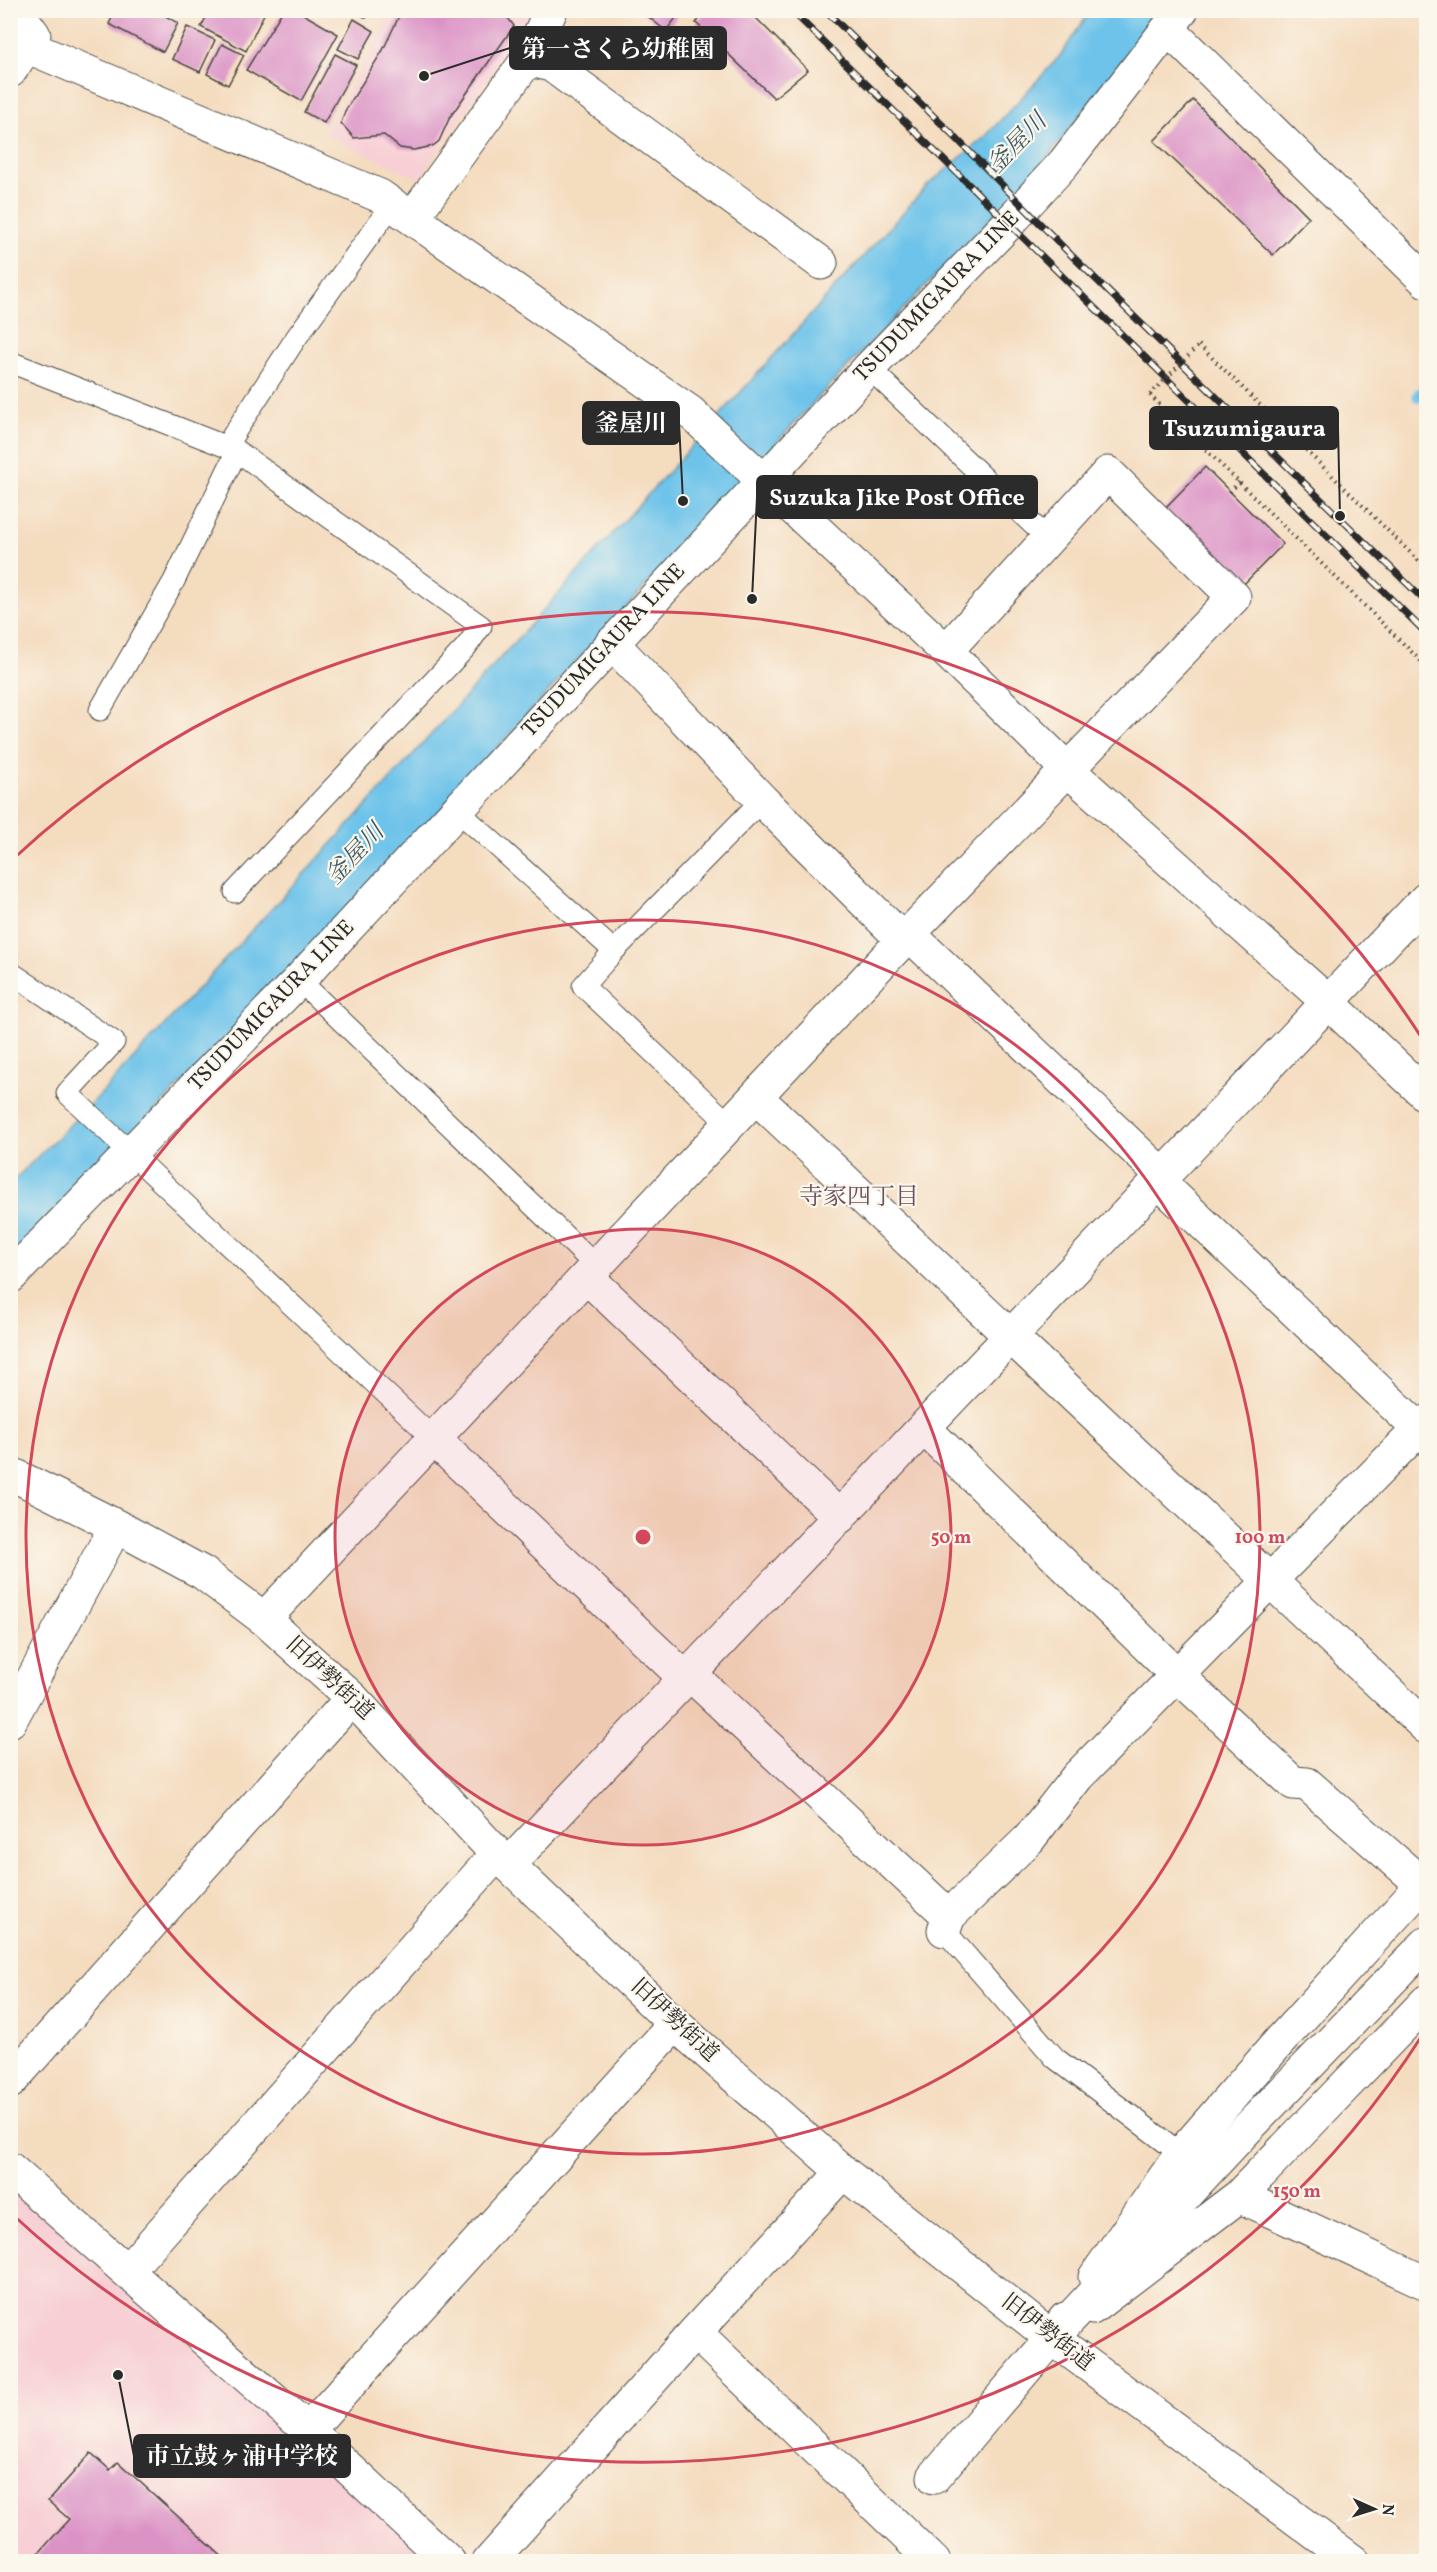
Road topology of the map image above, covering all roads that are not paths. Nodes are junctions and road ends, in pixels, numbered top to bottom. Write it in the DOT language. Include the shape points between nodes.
graph roads {
  1 [pos="16,10"];
  2 [pos="551,10"];
  3 [pos="1175,20"];
  4 [pos="18,59"];
  5 [pos="528,59"];
  6 [pos="403,210"];
  7 [pos="821,263"];
  8 [pos="1426,281"];
  9 [pos="10,362"];
  10 [pos="868,368"];
  11 [pos="231,448"];
  12 [pos="764,479"];
  13 [pos="1047,538"];
  14 [pos="612,643"];
  15 [pos="946,651"];
  16 [pos="100,710"];
  17 [pos="1068,770"];
  18 [pos="762,800"];
  19 [pos="457,810"];
  20 [pos="235,892"];
  21 [pos="1426,899"];
  22 [pos="906,937"];
  23 [pos="614,951"];
  24 [pos="10,972"];
  25 [pos="299,980"];
  26 [pos="1329,1003"];
  27 [pos="1426,1095"];
  28 [pos="756,1097"];
  29 [pos="730,1125"];
  30 [pos="129,1154"];
  31 [pos="1160,1179"];
  32 [pos="592,1272"];
  33 [pos="10,1277"];
  34 [pos="1011,1336"];
  35 [pos="1424,1427"];
  36 [pos="924,1428"];
  37 [pos="434,1440"];
  38 [pos="10,1473"];
  39 [pos="840,1517"];
  40 [pos="116,1526"];
  41 [pos="1269,1581"];
  42 [pos="264,1619"];
  43 [pos="1177,1675"];
  44 [pos="688,1676"];
  45 [pos="352,1698"];
  46 [pos="10,1721"];
  47 [pos="1426,1728"];
  48 [pos="503,1859"];
  49 [pos="1425,1883"];
  50 [pos="947,1923"];
  51 [pos="1426,1944"];
  52 [pos="1426,2002"];
  53 [pos="675,2024"];
  54 [pos="10,2082"];
  55 [pos="1180,2154"];
  56 [pos="10,2169"];
  57 [pos="843,2172"];
  58 [pos="1239,2196"];
  59 [pos="128,2270"];
  60 [pos="1426,2283"];
  61 [pos="695,2332"];
  62 [pos="1052,2338"];
  63 [pos="308,2430"];
  64 [pos="934,2477"];
  65 [pos="449,2562"];
  66 [pos="489,2562"];
  67 [pos="934,2562"];
  68 [pos="1354,2562"];
  1 -- 4 [label="street" via="34,35"];
  2 -- 5 [label="street"];
  3 -- 8 [label="street"];
  3 -- 10 [label="street, TSUDUMIGAURA LINE" via="1064,164"];
  4 -- 6 [label="street" via="369,191"];
  5 -- 6 [label="street"];
  5 -- 7 [label="street" via="551,65"];
  6 -- 11 [label="lane" via="296,338"];
  6 -- 12 [label="street" via="690,412"];
  9 -- 11 [label="lane"];
  10 -- 12 [label="street, TSUDUMIGAURA LINE"];
  10 -- 13 [label="lane"];
  11 -- 16 [label="lane" via="174,581"];
  11 -- 20 [label="lane" via="481,626 466,647"];
  12 -- 14 [label="street, TSUDUMIGAURA LINE"];
  12 -- 15 [label="street"];
  13 -- 15 [label="street"];
  13 -- 17 [label="street" via="1108,472 1234,597"];
  14 -- 18 [label="street"];
  14 -- 19 [label="street, TSUDUMIGAURA LINE"];
  15 -- 17 [label="street"];
  17 -- 22 [label="street"];
  17 -- 26 [label="street"];
  18 -- 22 [label="street"];
  18 -- 23 [label="lane"];
  19 -- 23 [label="lane"];
  19 -- 25 [label="street, TSUDUMIGAURA LINE"];
  21 -- 26 [label="street"];
  22 -- 28 [label="street"];
  22 -- 31 [label="street"];
  23 -- 29 [label="lane" via="583,986"];
  24 -- 30 [label="lane" via="114,1042 67,1093"];
  25 -- 30 [label="street, TSUDUMIGAURA LINE"];
  25 -- 32 [label="lane"];
  26 -- 27 [label="street"];
  26 -- 31 [label="street"];
  28 -- 29 [label="street"];
  28 -- 34 [label="street"];
  29 -- 32 [label="street"];
  30 -- 33 [label="street, TSUDUMIGAURA LINE"];
  30 -- 37 [label="lane"];
  31 -- 34 [label="street"];
  31 -- 35 [label="street"];
  32 -- 37 [label="street"];
  32 -- 39 [label="street"];
  34 -- 36 [label="street"];
  34 -- 41 [label="street"];
  35 -- 41 [label="street"];
  36 -- 39 [label="street"];
  36 -- 43 [label="street"];
  37 -- 42 [label="street"];
  37 -- 44 [label="street"];
  38 -- 40 [label="street, 旧伊勢街道"];
  39 -- 44 [label="street"];
  40 -- 42 [label="street, 旧伊勢街道" via="203,1573"];
  40 -- 46 [label="street"];
  41 -- 43 [label="street"];
  41 -- 47 [label="street"];
  42 -- 45 [label="street, 旧伊勢街道"];
  43 -- 49 [label="street" via="1293,1783 1307,1784"];
  43 -- 50 [label="street" via="1077,1777 1029,1839"];
  44 -- 48 [label="street"];
  44 -- 50 [label="street"];
  45 -- 48 [label="street, 旧伊勢街道"];
  45 -- 54 [label="street"];
  48 -- 53 [label="street, 旧伊勢街道"];
  48 -- 59 [label="street"];
  49 -- 55 [label="street"];
  50 -- 55 [label="lane" via="1055,2058"];
  51 -- 62 [label="street"];
  52 -- 58 [label="street"];
  53 -- 57 [label="street, 旧伊勢街道"];
  53 -- 63 [label="street"];
  55 -- 62 [label="street"];
  56 -- 59 [label="street"];
  57 -- 61 [label="street"];
  57 -- 62 [label="street, 旧伊勢街道"];
  58 -- 60 [label="street"];
  58 -- 62 [label="street"];
  59 -- 63 [label="street"];
  61 -- 66 [label="street"];
  61 -- 67 [label="street"];
  62 -- 64 [label="street"];
  62 -- 68 [label="street, 旧伊勢街道"];
  63 -- 65 [label="street"];
}
